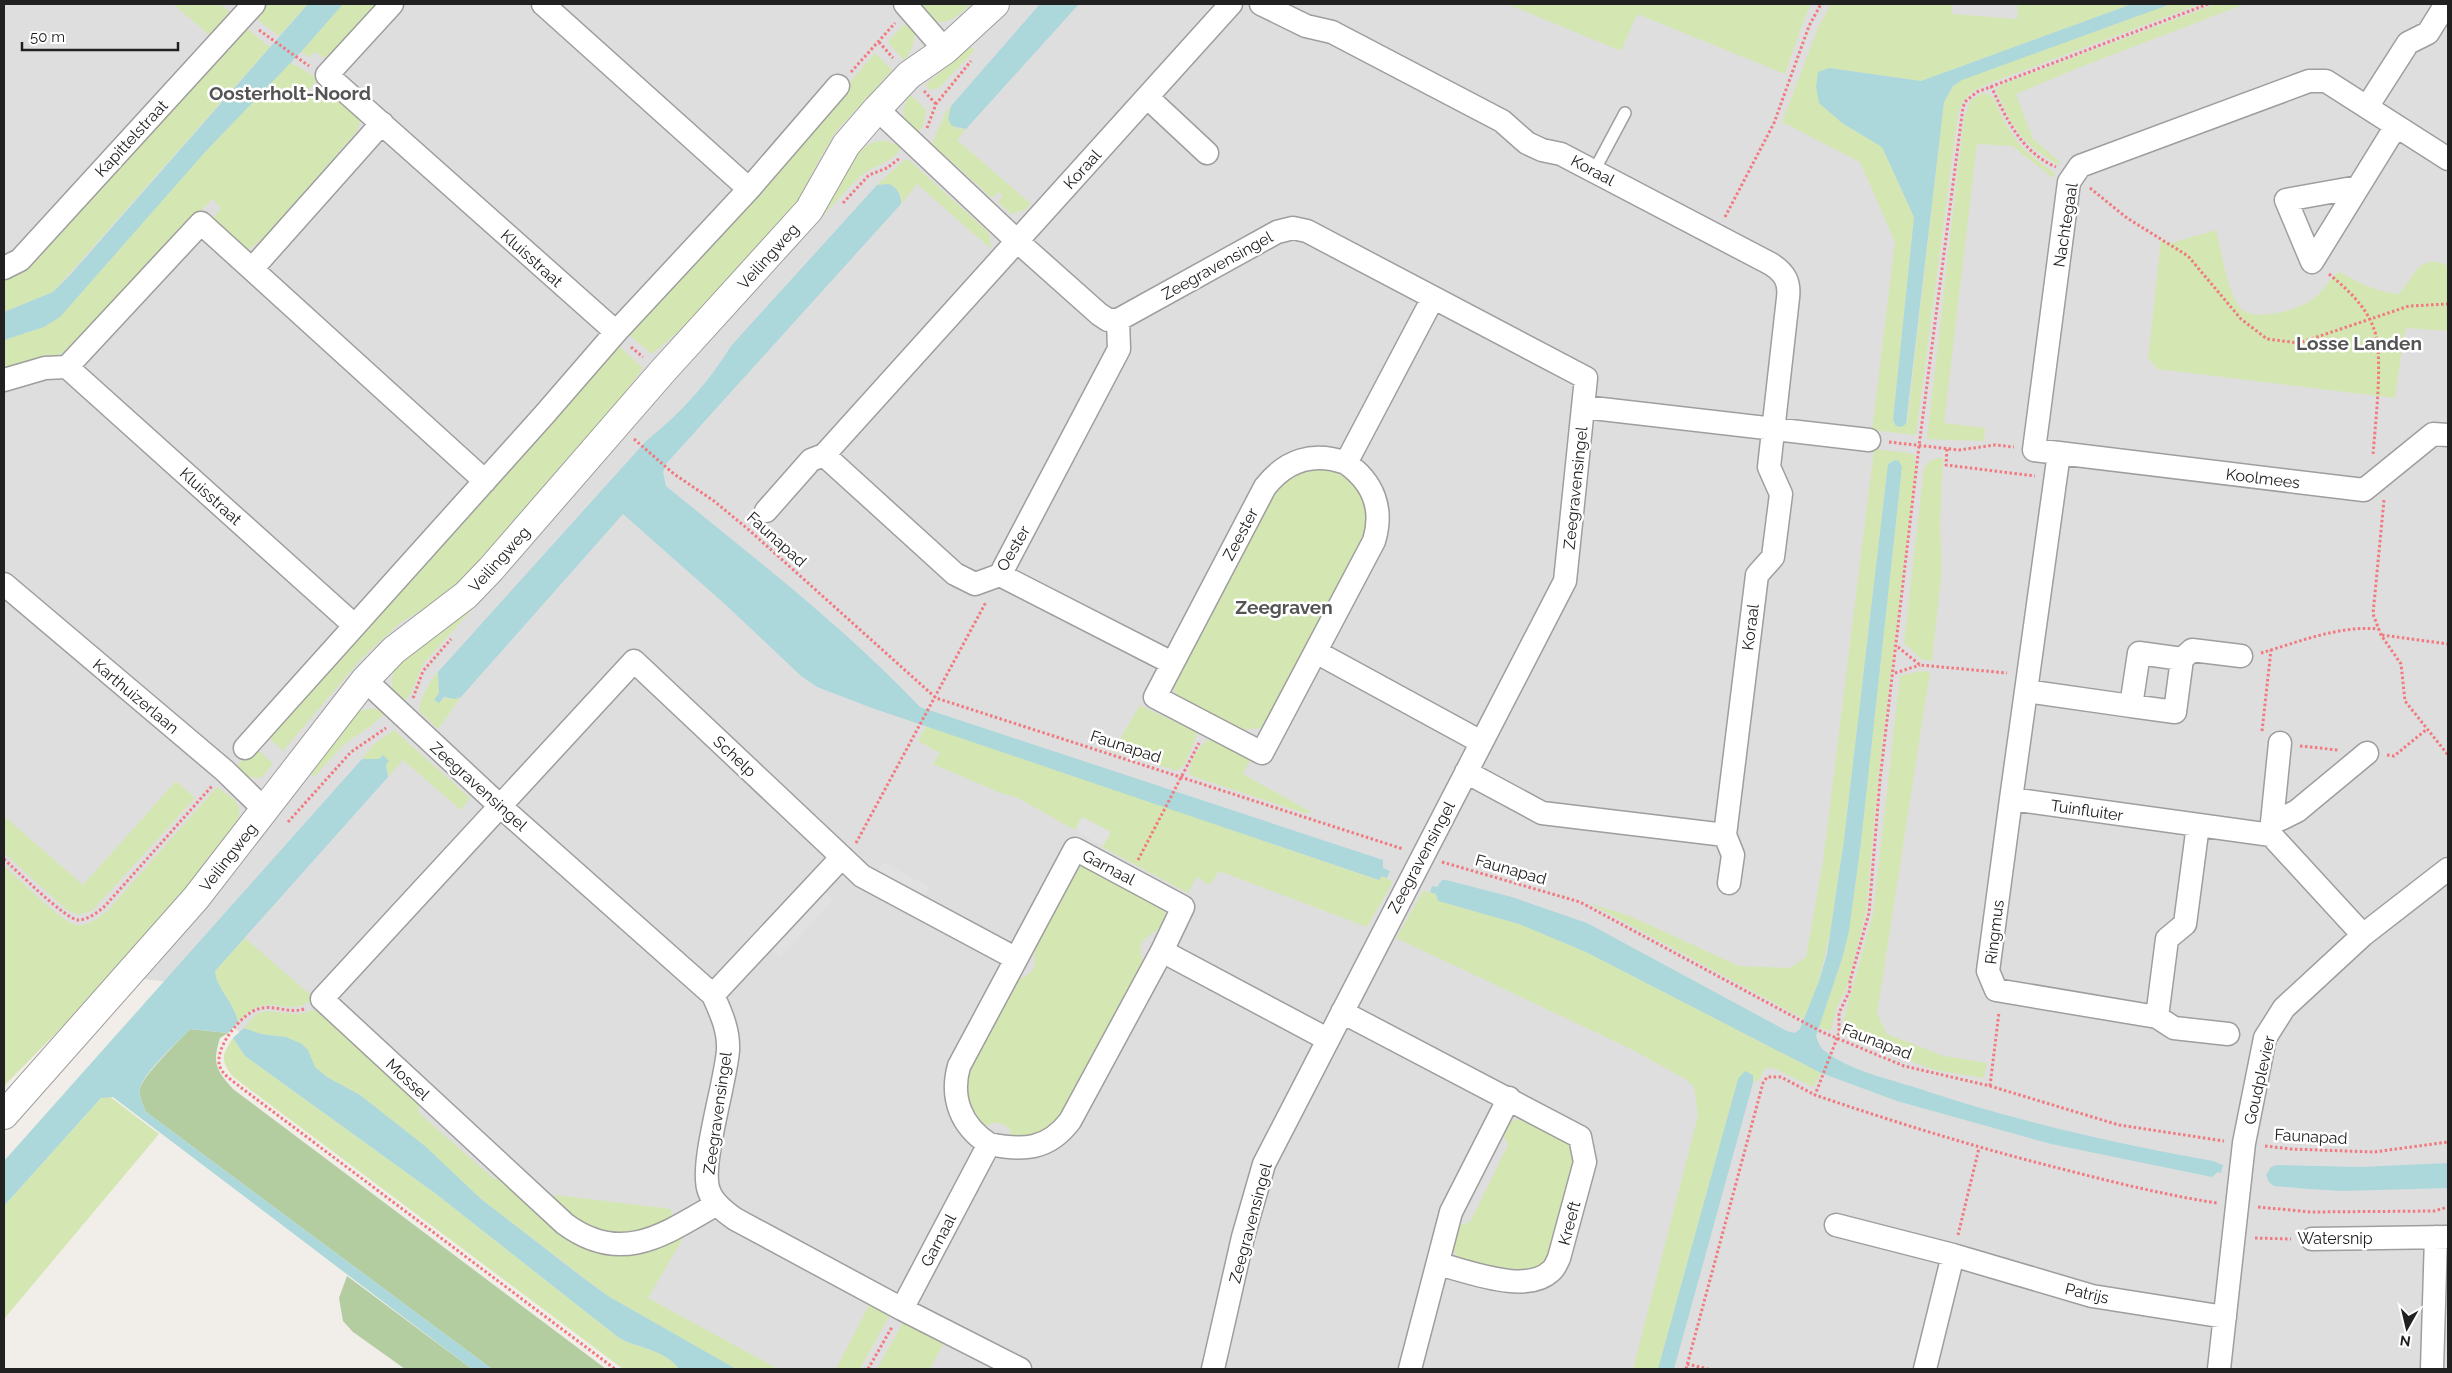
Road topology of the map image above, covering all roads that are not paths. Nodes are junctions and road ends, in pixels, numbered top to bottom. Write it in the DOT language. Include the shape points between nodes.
graph roads {
  1 [pos="254,4"];
  2 [pos="392,4"];
  3 [pos="542,4"];
  4 [pos="995,4"];
  5 [pos="1231,4"];
  6 [pos="1261,4"];
  7 [pos="2446,4"];
  8 [pos="907,6"];
  9 [pos="945,50"];
  10 [pos="838,86"];
  11 [pos="1147,97"];
  12 [pos="2367,107"];
  13 [pos="877,109"];
  14 [pos="1625,113"];
  15 [pos="382,124"];
  16 [pos="2396,126"];
  17 [pos="1207,153"];
  18 [pos="2448,159"];
  19 [pos="1594,171"];
  20 [pos="2358,187"];
  21 [pos="749,189"];
  22 [pos="1017,241"];
  23 [pos="4,268"];
  24 [pos="252,269"];
  25 [pos="1432,298"];
  26 [pos="1118,320"];
  27 [pos="616,332"];
  28 [pos="67,367"];
  29 [pos="4,380"];
  30 [pos="1584,407"];
  31 [pos="1774,428"];
  32 [pos="2448,435"];
  33 [pos="1869,440"];
  34 [pos="2059,453"];
  35 [pos="824,455"];
  36 [pos="1346,463"];
  37 [pos="486,481"];
  38 [pos="766,511"];
  39 [pos="1000,575"];
  40 [pos="4,584"];
  41 [pos="354,626"];
  42 [pos="1316,652"];
  43 [pos="2241,656"];
  44 [pos="2182,659"];
  45 [pos="1172,663"];
  46 [pos="365,680"];
  47 [pos="2027,683"];
  48 [pos="2131,706"];
  49 [pos="1481,742"];
  50 [pos="2280,743"];
  51 [pos="245,748"];
  52 [pos="2368,753"];
  53 [pos="1466,772"];
  54 [pos="2011,799"];
  55 [pos="500,806"];
  56 [pos="265,810"];
  57 [pos="2198,825"];
  58 [pos="2272,826"];
  59 [pos="1725,835"];
  60 [pos="842,857"];
  61 [pos="2448,869"];
  62 [pos="1729,883"];
  63 [pos="2363,936"];
  64 [pos="1162,951"];
  65 [pos="1015,958"];
  66 [pos="713,995"];
  67 [pos="1342,1012"];
  68 [pos="2157,1018"];
  69 [pos="2228,1034"];
  70 [pos="1327,1039"];
  71 [pos="1509,1098"];
  72 [pos="4,1115"];
  73 [pos="989,1144"];
  74 [pos="717,1204"];
  75 [pos="1836,1225"];
  76 [pos="2442,1237"];
  77 [pos="2312,1239"];
  78 [pos="1953,1255"];
  79 [pos="1438,1264"];
  80 [pos="902,1309"];
  81 [pos="2225,1317"];
  82 [pos="1020,1369"];
  83 [pos="1213,1369"];
  84 [pos="1410,1369"];
  85 [pos="1925,1369"];
  86 [pos="2219,1369"];
  87 [pos="2432,1369"];
  1 -- 23 [label="street, Kapittelstraat" via="20,260"];
  2 -- 15 [label="street, Kluisstraat" via="328,75"];
  3 -- 21 [label="street"];
  4 -- 9 [label="street, Veilingweg"];
  5 -- 11 [label="street, Koraal"];
  6 -- 19 [label="street, Koraal" via="1306,26 1332,32 1502,121 1542,150 1561,154"];
  7 -- 12 [label="street" via="2428,33 2408,43"];
  8 -- 9 [label="street"];
  9 -- 13 [label="street, Veilingweg" via="909,75"];
  10 -- 21 [label="street"];
  11 -- 17 [label="street"];
  11 -- 22 [label="street, Koraal"];
  12 -- 16 [label="street, Nachtegaal"];
  12 -- 34 [label="street, Nachtegaal" via="2326,81 2309,81 2080,166 2069,182 2034,450"];
  13 -- 22 [label="street"];
  13 -- 46 [label="street, Veilingweg" via="841,153 809,210 662,372 491,569 466,595 394,650"];
  14 -- 19 [label="lane"];
  15 -- 24 [label="street"];
  15 -- 27 [label="street, Kluisstraat"];
  16 -- 18 [label="street, Nachtegaal"];
  16 -- 20 [label="street"];
  19 -- 31 [label="street, Koraal" via="1771,264 1784,274 1788,298"];
  20 -- 20 [label="street" via="2312,262 2286,200"];
  21 -- 27 [label="street"];
  22 -- 26 [label="street" via="1099,314 1108,320"];
  22 -- 35 [label="street"];
  24 -- 28 [label="street" via="201,223"];
  24 -- 37 [label="street"];
  25 -- 26 [label="street, Zeegravensingel" via="1308,231 1293,228 1277,232"];
  25 -- 30 [label="street, Zeegravensingel" via="1586,378"];
  25 -- 36 [label="street"];
  26 -- 39 [label="street, Oester" via="1120,349"];
  27 -- 37 [label="street"];
  28 -- 29 [label="street" via="45,368"];
  28 -- 41 [label="street, Kluisstraat"];
  30 -- 31 [label="street"];
  30 -- 49 [label="street, Zeegravensingel" via="1565,581"];
  31 -- 33 [label="street"];
  31 -- 59 [label="street, Koraal" via="1769,466 1781,494 1773,557 1757,575"];
  32 -- 34 [label="street, Koolmees" via="2433,434 2364,490"];
  34 -- 47 [label="street"];
  35 -- 38 [label="street" via="811,460"];
  35 -- 39 [label="street, Oester" via="955,574 975,584"];
  36 -- 42 [label="street, Zeester" via="1358,471 1373,491 1378,528"];
  36 -- 45 [label="street, Zeester" via="1308,457 1295,461 1273,476"];
  37 -- 41 [label="street"];
  39 -- 45 [label="street"];
  40 -- 56 [label="street, Karthuizerlaan" via="225,771"];
  41 -- 51 [label="street"];
  42 -- 45 [label="street, Zeester" via="1262,753 1155,697"];
  42 -- 49 [label="street"];
  43 -- 44 [label="street" via="2192,650"];
  44 -- 48 [label="street" via="2139,653"];
  44 -- 48 [label="street" via="2175,712"];
  46 -- 55 [label="street, Zeegravensingel"];
  46 -- 56 [label="street, Veilingweg"];
  47 -- 48 [label="street"];
  47 -- 54 [label="street"];
  49 -- 53 [label="street, Zeegravensingel"];
  50 -- 58 [label="street"];
  52 -- 58 [label="street, Tuinfluiter" via="2297,811"];
  53 -- 59 [label="street" via="1542,813"];
  53 -- 67 [label="street, Zeegravensingel"];
  54 -- 57 [label="street, Tuinfluiter"];
  54 -- 68 [label="street, Ringmus" via="1988,971 1996,990"];
  55 -- 60 [label="street, Schelp" via="634,660"];
  55 -- 66 [label="street, Zeegravensingel"];
  55 -- 74 [label="street, Mossel" via="322,999 565,1224 583,1237 602,1243 648,1241"];
  56 -- 72 [label="street, Veilingweg" via="196,898"];
  57 -- 58 [label="street, Tuinfluiter"];
  57 -- 68 [label="street" via="2185,924 2166,939"];
  58 -- 63 [label="street"];
  59 -- 62 [label="street, Koraal" via="1733,855"];
  60 -- 65 [label="street" via="862,876"];
  60 -- 66 [label="street"];
  61 -- 63 [label="street, Goudplevier"];
  63 -- 81 [label="street, Goudplevier" via="2284,1008 2265,1038 2244,1144"];
  64 -- 65 [label="street, Garnaal" via="1183,907 1075,849"];
  64 -- 70 [label="street"];
  64 -- 73 [label="street, Garnaal" via="1062,1131 1045,1142 1023,1149"];
  65 -- 73 [label="street, Garnaal" via="956,1076 956,1099 966,1122"];
  66 -- 74 [label="street, Zeegravensingel" via="725,1022 728,1050 707,1170 709,1191"];
  67 -- 70 [label="street, Zeegravensingel"];
  67 -- 71 [label="street, Kreeft"];
  68 -- 69 [label="street" via="2174,1028"];
  70 -- 83 [label="street, Zeegravensingel" via="1264,1164 1243,1237"];
  71 -- 79 [label="street" via="1451,1212"];
  71 -- 79 [label="street, Kreeft" via="1580,1137 1585,1162 1560,1258 1552,1271 1541,1278 1520,1283"];
  73 -- 80 [label="street, Garnaal"];
  74 -- 80 [label="street, Zeegravensingel" via="735,1219"];
  75 -- 78 [label="street, Patrijs"];
  76 -- 77 [label="street, Watersnip"];
  76 -- 87 [label="street, Watersnip"];
  78 -- 81 [label="street, Patrijs" via="2092,1296"];
  78 -- 85 [label="street"];
  79 -- 84 [label="street"];
  80 -- 82 [label="street, Zeegravensingel"];
  81 -- 86 [label="street, Goudplevier"];
}
